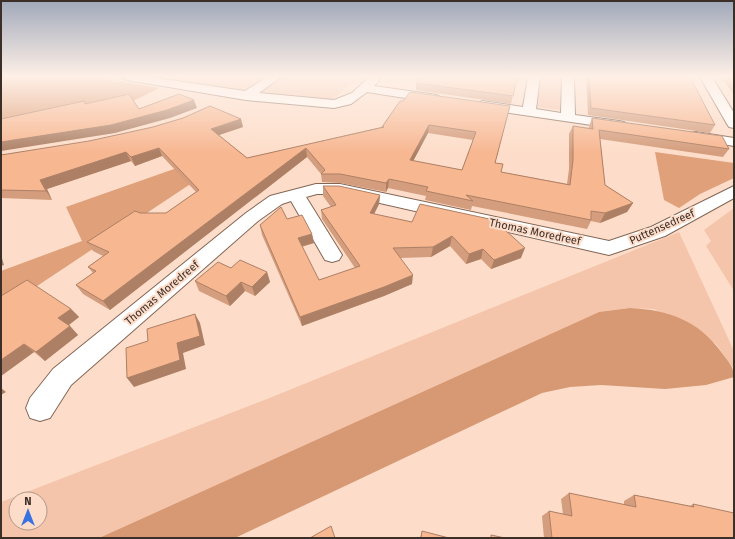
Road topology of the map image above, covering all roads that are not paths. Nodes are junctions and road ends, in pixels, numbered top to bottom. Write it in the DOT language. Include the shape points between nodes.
graph roads {
  1 [pos="226,102"];
  2 [pos="315,102"];
  3 [pos="346,102"];
  4 [pos="531,102"];
  5 [pos="568,102"];
  6 [pos="721,102"];
  7 [pos="469,103"];
  8 [pos="220,105"];
  9 [pos="530,112"];
  10 [pos="568,118"];
  11 [pos="734,124"];
  12 [pos="631,127"];
  13 [pos="687,135"];
  14 [pos="734,142"];
  15 [pos="734,190"];
  16 [pos="296,194"];
  17 [pos="609,248"];
  18 [pos="332,255"];
  19 [pos="40,408"];
  1 -- 8 [label="street"];
  2 -- 3 [label="street"];
  4 -- 9 [label="street"];
  5 -- 10 [label="street"];
  6 -- 11 [label="street"];
  7 -- 9 [label="street"];
  9 -- 10 [label="street"];
  10 -- 12 [label="street"];
  13 -- 14 [label="street"];
  15 -- 17 [label="street, Puttensedreef" via="685,220"];
  16 -- 17 [label="street, Thomas Moredreef" via="316,189 340,189"];
  16 -- 18 [label="street"];
  16 -- 19 [label="street, Thomas Moredreef" via="276,200 252,217 62,377"];
}
